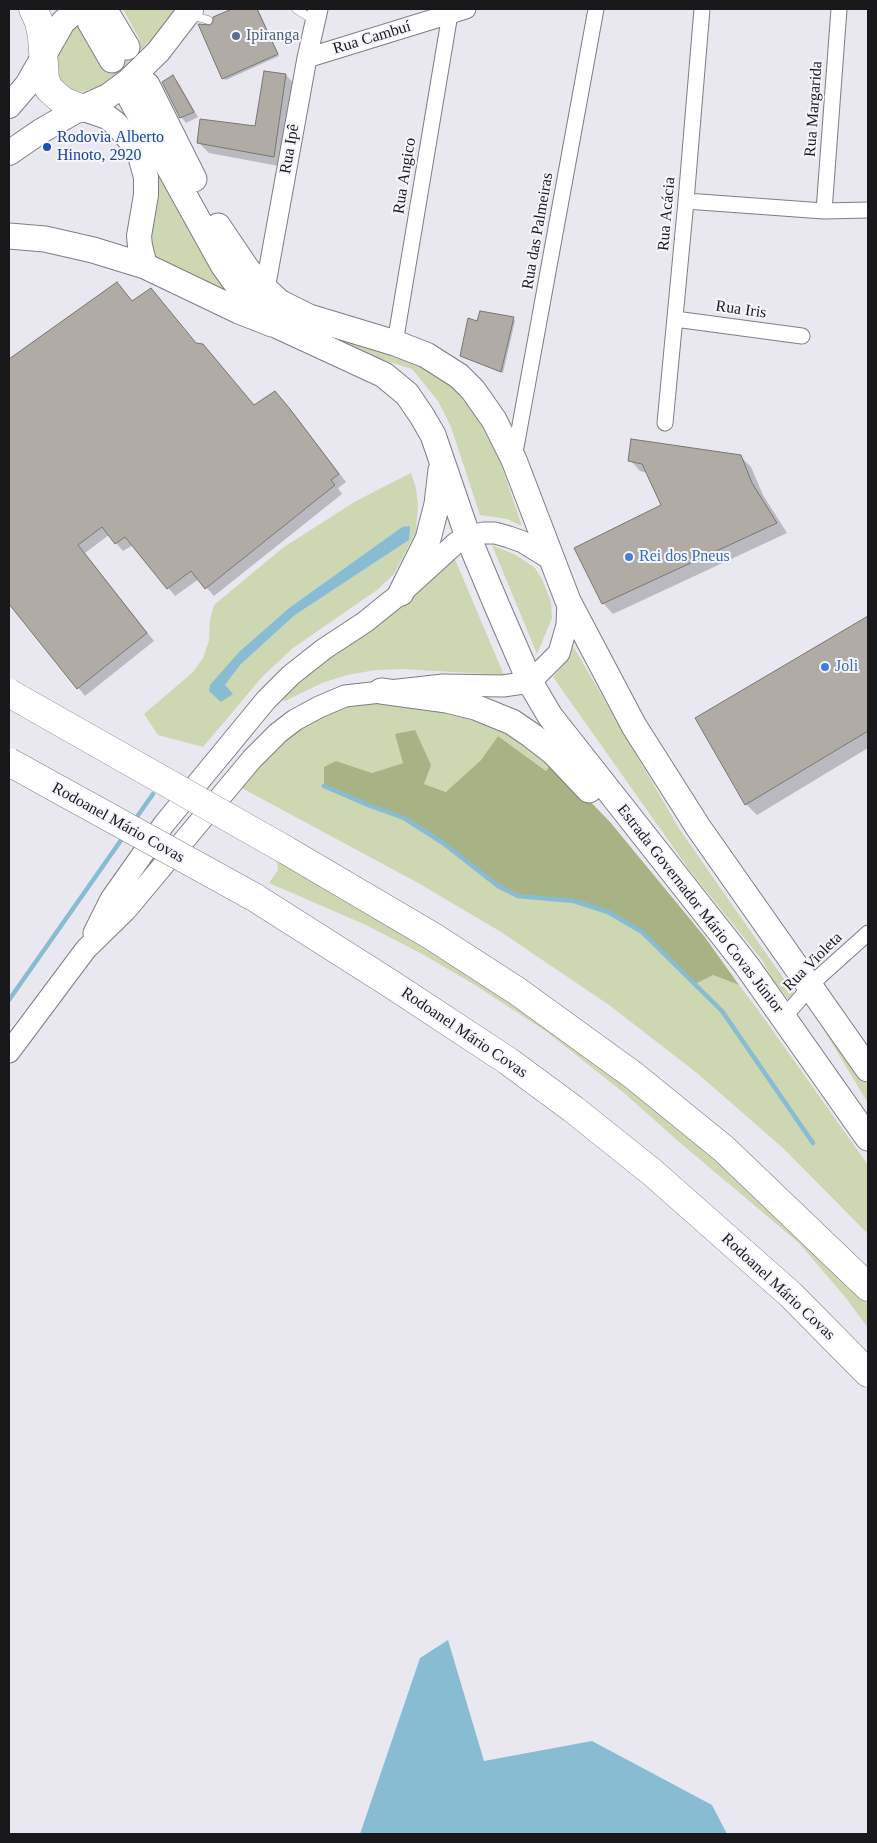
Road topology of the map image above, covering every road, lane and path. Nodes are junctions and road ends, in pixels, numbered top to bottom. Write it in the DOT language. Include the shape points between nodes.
graph roads {
  1 [pos="33,9"];
  2 [pos="296,9"];
  3 [pos="596,9"];
  4 [pos="702,9"];
  5 [pos="840,9"];
  6 [pos="458,11"];
  7 [pos="193,12"];
  8 [pos="90,13"];
  9 [pos="317,15"];
  10 [pos="119,54"];
  11 [pos="307,58"];
  12 [pos="43,60"];
  13 [pos="10,103"];
  14 [pos="82,108"];
  15 [pos="9,153"];
  16 [pos="686,201"];
  17 [pos="868,210"];
  18 [pos="824,211"];
  19 [pos="9,236"];
  20 [pos="145,266"];
  21 [pos="265,289"];
  22 [pos="675,319"];
  23 [pos="278,326"];
  24 [pos="802,336"];
  25 [pos="395,343"];
  26 [pos="664,423"];
  27 [pos="514,460"];
  28 [pos="442,462"];
  29 [pos="468,537"];
  30 [pos="552,560"];
  31 [pos="402,593"];
  32 [pos="568,601"];
  33 [pos="530,682"];
  34 [pos="381,691"];
  35 [pos="9,693"];
  36 [pos="9,762"];
  37 [pos="668,864"];
  38 [pos="868,933"];
  39 [pos="86,949"];
  40 [pos="811,986"];
  41 [pos="784,1017"];
  42 [pos="9,1052"];
  43 [pos="868,1069"];
  44 [pos="868,1138"];
  45 [pos="868,1287"];
  46 [pos="868,1373"];
  1 -- 12 [label="highway" via="42,37"];
  2 -- 9 [label="lane"];
  3 -- 27 [label="street, Rua das Palmeiras"];
  4 -- 16 [label="street, Rua Acácia"];
  5 -- 18 [label="street, Rua Margarida"];
  6 -- 11 [label="street, Rua Cambuí"];
  6 -- 25 [label="street, Rua Angico"];
  7 -- 14 [label="main road" via="127,82 108,96"];
  8 -- 10 [label="highway"];
  8 -- 12 [label="main road" via="62,22"];
  9 -- 11 [label="street, Rua Ipê"];
  11 -- 21 [label="street, Rua Ipê"];
  12 -- 13 [label="main road" via="27,85"];
  12 -- 14 [label="highway" via="49,89 63,101"];
  14 -- 15 [label="main road"];
  14 -- 20 [label="main road" via="115,123 139,152 146,177 139,236"];
  16 -- 18 [label="street"];
  16 -- 22 [label="street, Rua Acácia"];
  17 -- 18 [label="street"];
  19 -- 20 [label="highway, Estrada Governador Mário Covas Júnior" via="45,239"];
  20 -- 23 [label="highway, Estrada Governador Mário Covas Júnior"];
  21 -- 23 [label="highway" via="247,269 214,218 139,92 223,265"];
  21 -- 25 [label="highway" via="285,305 309,317"];
  22 -- 24 [label="street, Rua Iris"];
  22 -- 26 [label="street, Rua Acácia"];
  23 -- 28 [label="highway, Estrada Governador Mário Covas Júnior" via="384,375 407,394 432,435"];
  25 -- 27 [label="highway" via="426,355 473,390 494,420"];
  27 -- 30 [label="highway"];
  28 -- 29 [label="highway, Estrada Governador Mário Covas Júnior"];
  28 -- 31 [label="highway" via="433,523"];
  29 -- 30 [label="main road" via="495,533 523,542"];
  29 -- 31 [label="main road" via="456,543"];
  29 -- 33 [label="highway, Estrada Governador Mário Covas Júnior"];
  30 -- 32 [label="highway"];
  31 -- 39 [label="main road" via="291,675 266,700 164,824 111,899"];
  32 -- 33 [label="main road" via="567,625 559,653"];
  32 -- 40 [label="highway" via="634,726 675,791"];
  33 -- 34 [label="main road" via="513,686 443,685"];
  33 -- 37 [label="highway, Estrada Governador Mário Covas Júnior" via="560,729"];
  34 -- 37 [label="highway" via="447,700 512,722 553,752"];
  34 -- 39 [label="main road" via="345,696 294,720 278,733 252,758 126,910"];
  35 -- 45 [label="highway, bridge" via="432,936 517,992 633,1075 724,1149"];
  36 -- 46 [label="highway, Rodoanel Mário Covas, bridge" via="254,897 508,1061 653,1173 791,1295"];
  37 -- 41 [label="highway, Estrada Governador Mário Covas Júnior"];
  38 -- 40 [label="street, Rua Violeta"];
  39 -- 42 [label="main road"];
  40 -- 41 [label="street, Rua Violeta"];
  40 -- 43 [label="highway"];
  41 -- 44 [label="highway, Estrada Governador Mário Covas Júnior"];
}
